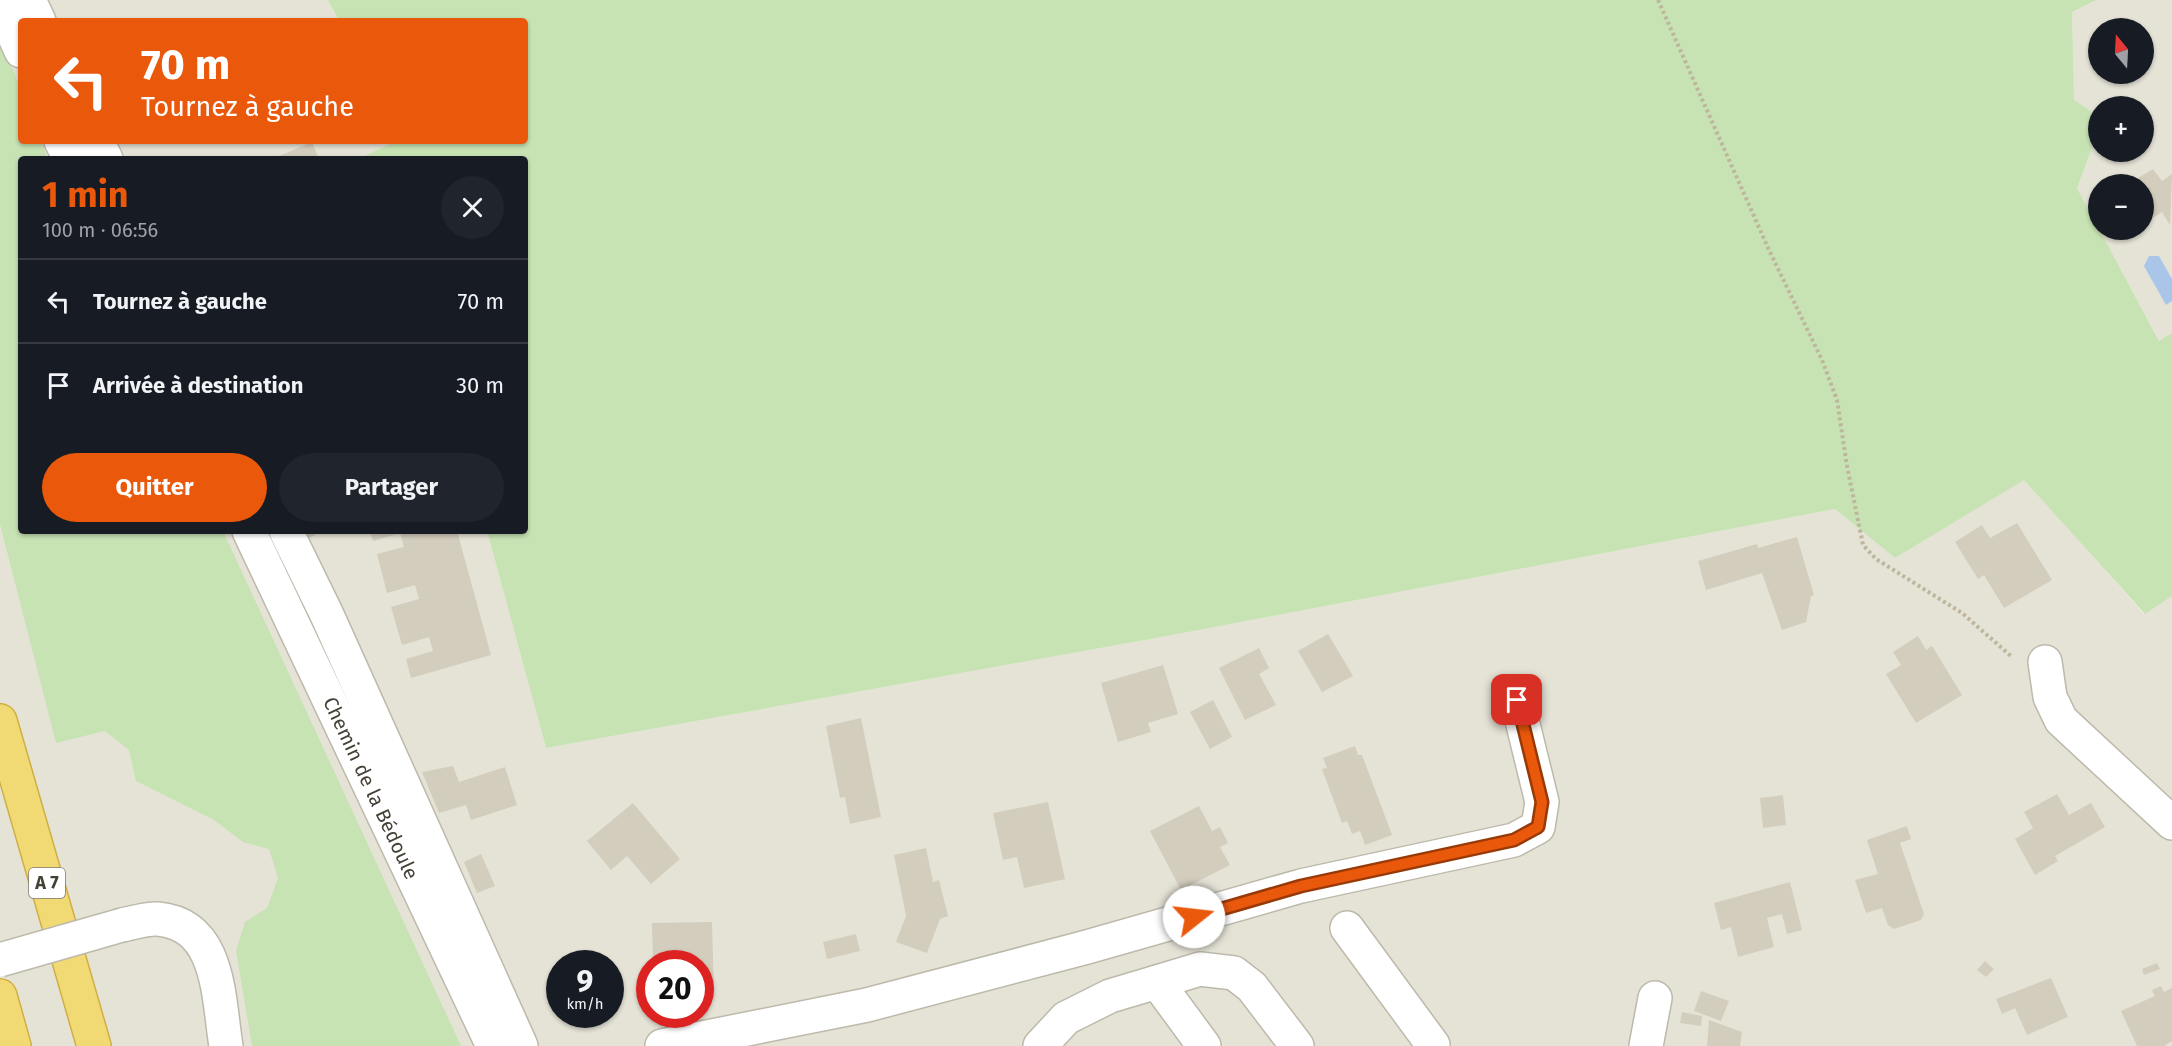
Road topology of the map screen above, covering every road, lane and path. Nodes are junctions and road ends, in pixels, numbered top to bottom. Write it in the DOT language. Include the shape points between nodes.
graph roads {
  1 [pos="29,0"];
  2 [pos="1658,0"];
  3 [pos="0,3"];
  4 [pos="38,18"];
  5 [pos="18,44"];
  6 [pos="250,534"];
  7 [pos="287,534"];
  8 [pos="2045,662"];
  9 [pos="1517,700"];
  10 [pos="0,721"];
  11 [pos="2172,823"];
  12 [pos="1347,928"];
  13 [pos="0,960"];
  14 [pos="1157,982"];
  15 [pos="0,996"];
  16 [pos="1655,998"];
  17 [pos="14,1046"];
  18 [pos="94,1046"];
  19 [pos="226,1046"];
  20 [pos="493,1046"];
  21 [pos="521,1046"];
  22 [pos="662,1046"];
  23 [pos="1040,1046"];
  24 [pos="1204,1046"];
  25 [pos="1297,1046"];
  26 [pos="1431,1046"];
  27 [pos="1646,1046"];
  1 -- 4 [label="street"];
  2 -- 8 [label="path" via="1838,400 1846,466 1863,545 1876,559 1962,613 2021,665"];
  3 -- 5 [label="street"];
  6 -- 20 [label="street, Chemin de la Bédoule"];
  7 -- 21 [label="street, Chemin de la Bédoule"];
  8 -- 11 [label="street" via="2050,697 2061,720"];
  9 -- 22 [label="street" via="1542,802 1538,827 1514,840 1301,886 867,1005"];
  10 -- 18 [label="highway, A 7"];
  12 -- 26 [label="street"];
  13 -- 19 [label="street, bridge" via="122,925 156,919 180,923 199,937 211,961"];
  14 -- 23 [label="street" via="1110,996 1066,1018"];
  14 -- 24 [label="street"];
  14 -- 25 [label="street" via="1200,969 1234,973 1252,987"];
  15 -- 17 [label="highway"];
  16 -- 27 [label="street"];
}
